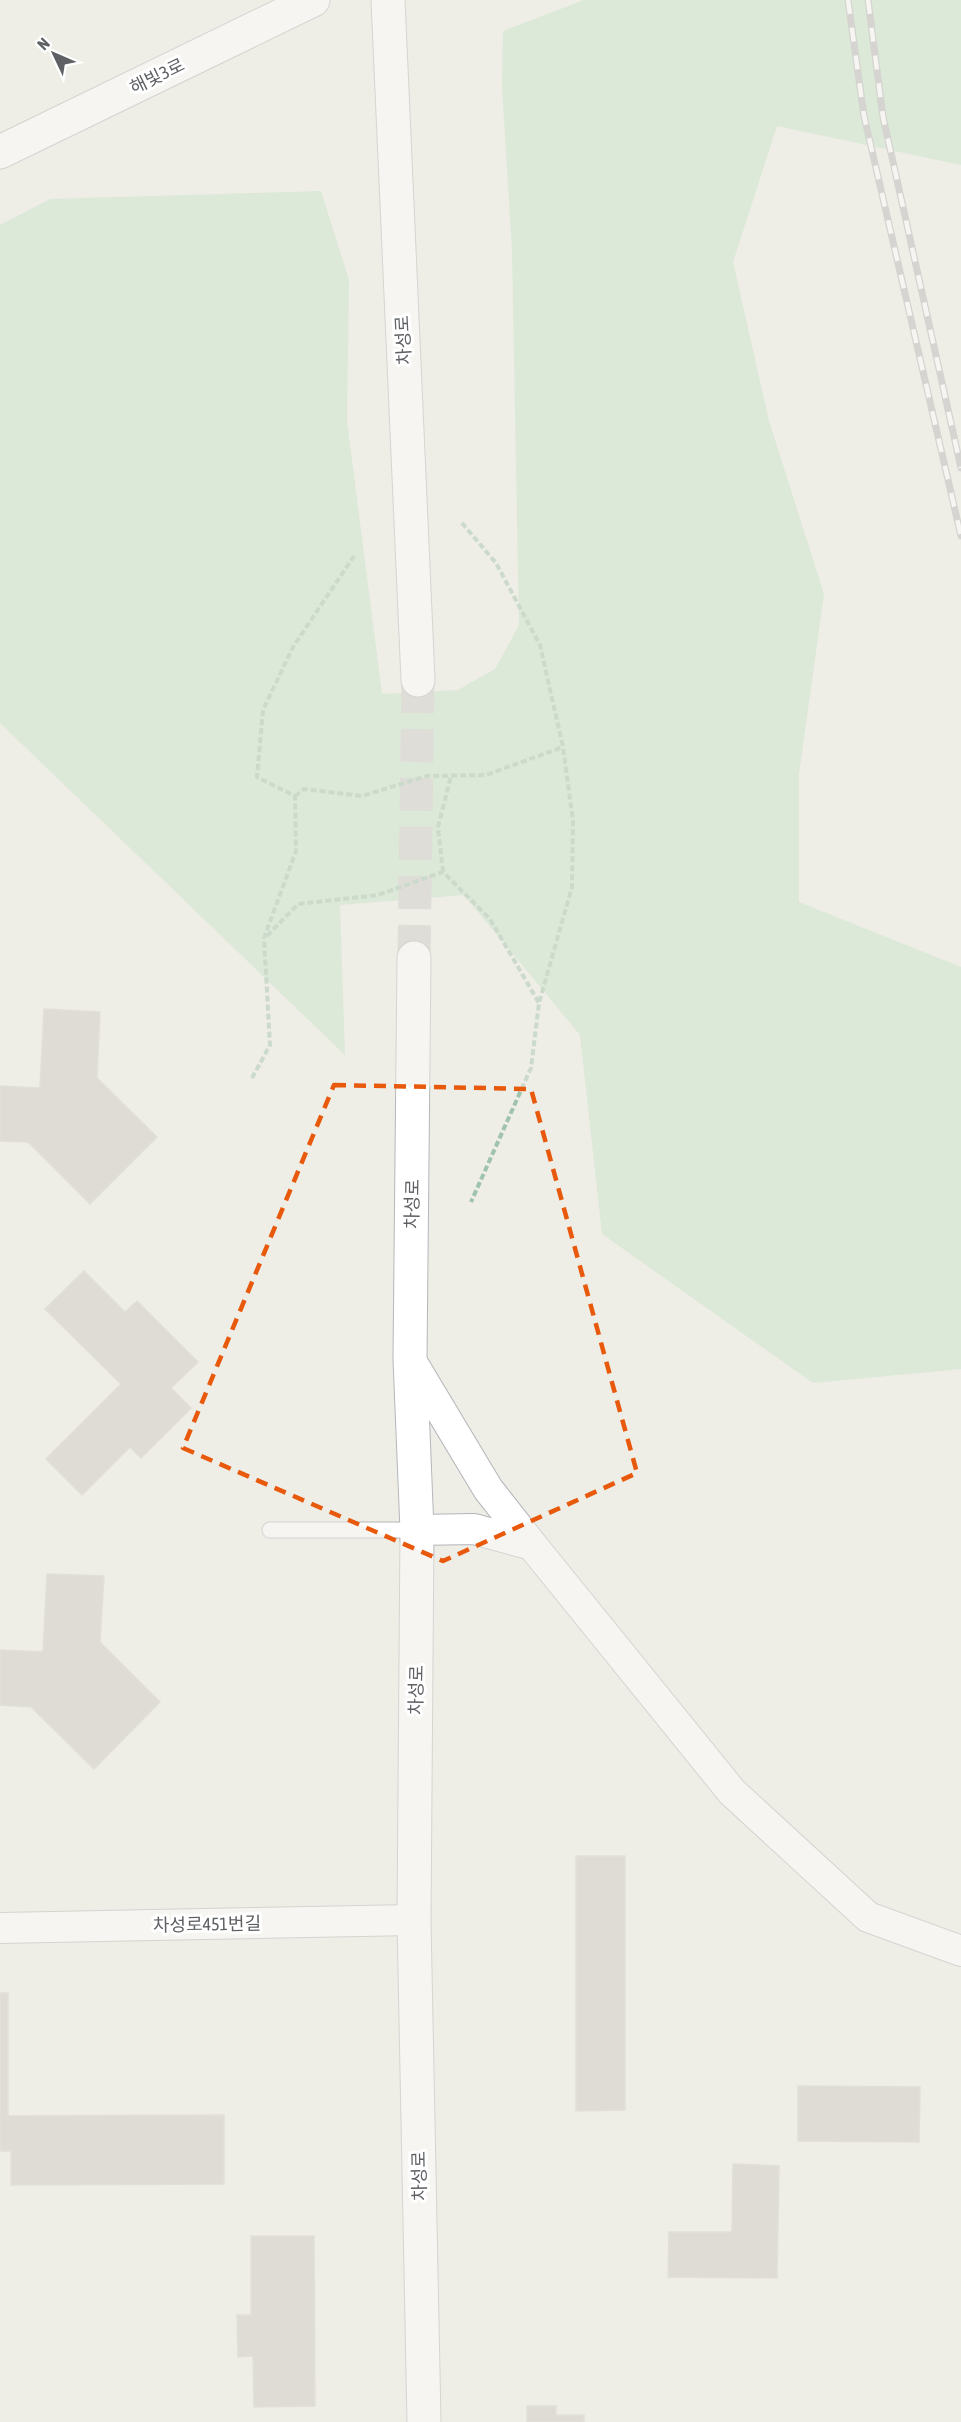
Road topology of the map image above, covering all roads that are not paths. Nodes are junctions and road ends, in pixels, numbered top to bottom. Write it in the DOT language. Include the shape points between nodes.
graph roads {
  1 [pos="314,0"];
  2 [pos="388,0"];
  3 [pos="0,152"];
  4 [pos="418,680"];
  5 [pos="414,958"];
  6 [pos="410,1359"];
  7 [pos="270,1530"];
  8 [pos="417,1530"];
  9 [pos="532,1545"];
  10 [pos="414,1920"];
  11 [pos="0,1928"];
  12 [pos="961,1951"];
  13 [pos="424,2422"];
  1 -- 3 [label="main road, 해빛3로"];
  2 -- 4 [label="main road, 차성로"];
  5 -- 6 [label="main road, 차성로"];
  6 -- 8 [label="main road, 차성로"];
  6 -- 9 [label="street" via="489,1489"];
  7 -- 8 [label="lane"];
  8 -- 9 [label="street" via="474,1528"];
  8 -- 10 [label="main road, 차성로"];
  9 -- 12 [label="street" via="732,1792 868,1917"];
  10 -- 11 [label="street, 차성로451번길"];
  10 -- 13 [label="main road, 차성로"];
}
